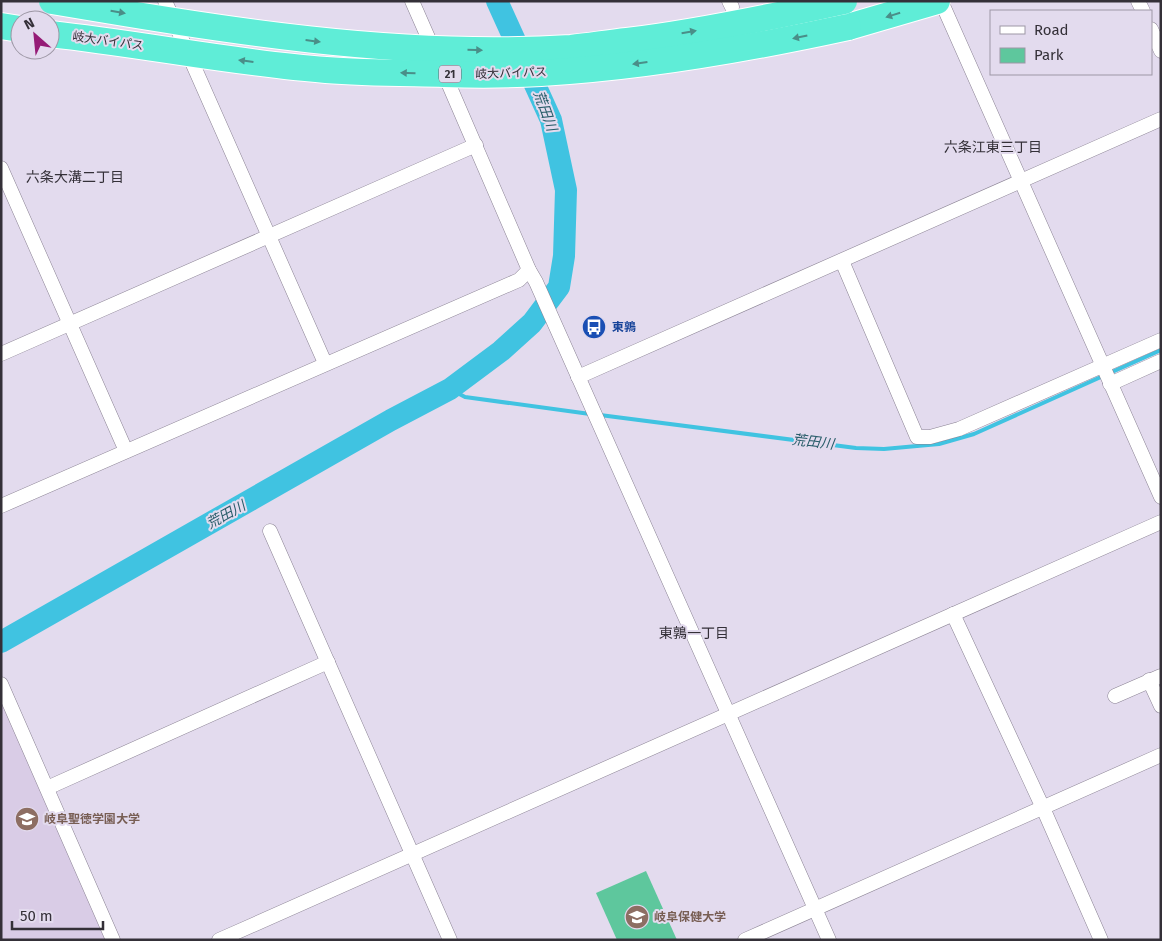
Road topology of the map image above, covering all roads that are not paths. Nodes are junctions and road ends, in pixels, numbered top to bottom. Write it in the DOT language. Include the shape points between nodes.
graph roads {
  1 [pos="52,1"];
  2 [pos="165,1"];
  3 [pos="412,1"];
  4 [pos="844,1"];
  5 [pos="937,1"];
  6 [pos="941,1"];
  7 [pos="1152,31"];
  8 [pos="60,35"];
  9 [pos="1161,51"];
  10 [pos="1161,119"];
  11 [pos="476,145"];
  12 [pos="1,168"];
  13 [pos="1021,182"];
  14 [pos="268,235"];
  15 [pos="842,261"];
  16 [pos="533,276"];
  17 [pos="71,324"];
  18 [pos="1161,340"];
  19 [pos="1,354"];
  20 [pos="1161,361"];
  21 [pos="325,363"];
  22 [pos="1106,374"];
  23 [pos="578,377"];
  24 [pos="126,451"];
  25 [pos="1161,497"];
  26 [pos="1,506"];
  27 [pos="1161,522"];
  28 [pos="270,531"];
  29 [pos="953,614"];
  30 [pos="328,662"];
  31 [pos="1155,678"];
  32 [pos="1,684"];
  33 [pos="1114,696"];
  34 [pos="1161,706"];
  35 [pos="728,714"];
  36 [pos="1161,755"];
  37 [pos="47,788"];
  38 [pos="1043,808"];
  39 [pos="412,854"];
  40 [pos="815,908"];
  41 [pos="113,940"];
  42 [pos="219,940"];
  43 [pos="450,940"];
  44 [pos="744,940"];
  45 [pos="829,940"];
  46 [pos="1101,940"];
  1 -- 4 [label="highway, 岐大バイパス / 21, one-way, bridge" via="221,29 328,42 410,49 483,50 572,48 679,34"];
  2 -- 14 [label="street"];
  3 -- 11 [label="street"];
  5 -- 8 [label="highway, 岐大バイパス / 21, one-way, bridge" via="848,27 771,43 635,64 540,73 484,75 327,70"];
  6 -- 13 [label="street"];
  7 -- 9 [label="street"];
  10 -- 13 [label="street"];
  11 -- 14 [label="street"];
  11 -- 16 [label="street"];
  12 -- 17 [label="street"];
  13 -- 15 [label="street"];
  13 -- 22 [label="street"];
  14 -- 17 [label="street"];
  14 -- 21 [label="street"];
  15 -- 22 [label="street" via="916,437 930,437 959,429"];
  15 -- 23 [label="street"];
  16 -- 21 [label="street"];
  16 -- 23 [label="street"];
  17 -- 19 [label="street"];
  17 -- 24 [label="street"];
  18 -- 22 [label="street"];
  20 -- 22 [label="street"];
  21 -- 24 [label="street"];
  22 -- 25 [label="street"];
  23 -- 35 [label="street"];
  24 -- 26 [label="street"];
  27 -- 29 [label="street"];
  28 -- 30 [label="street"];
  29 -- 35 [label="street"];
  29 -- 38 [label="street"];
  30 -- 37 [label="street"];
  30 -- 39 [label="street"];
  31 -- 33 [label="street"];
  31 -- 34 [label="street"];
  32 -- 37 [label="street"];
  35 -- 39 [label="street"];
  35 -- 40 [label="street"];
  36 -- 38 [label="street"];
  37 -- 41 [label="street"];
  38 -- 40 [label="street"];
  38 -- 46 [label="street"];
  39 -- 42 [label="street"];
  39 -- 43 [label="street"];
  40 -- 44 [label="street"];
  40 -- 45 [label="street"];
}
